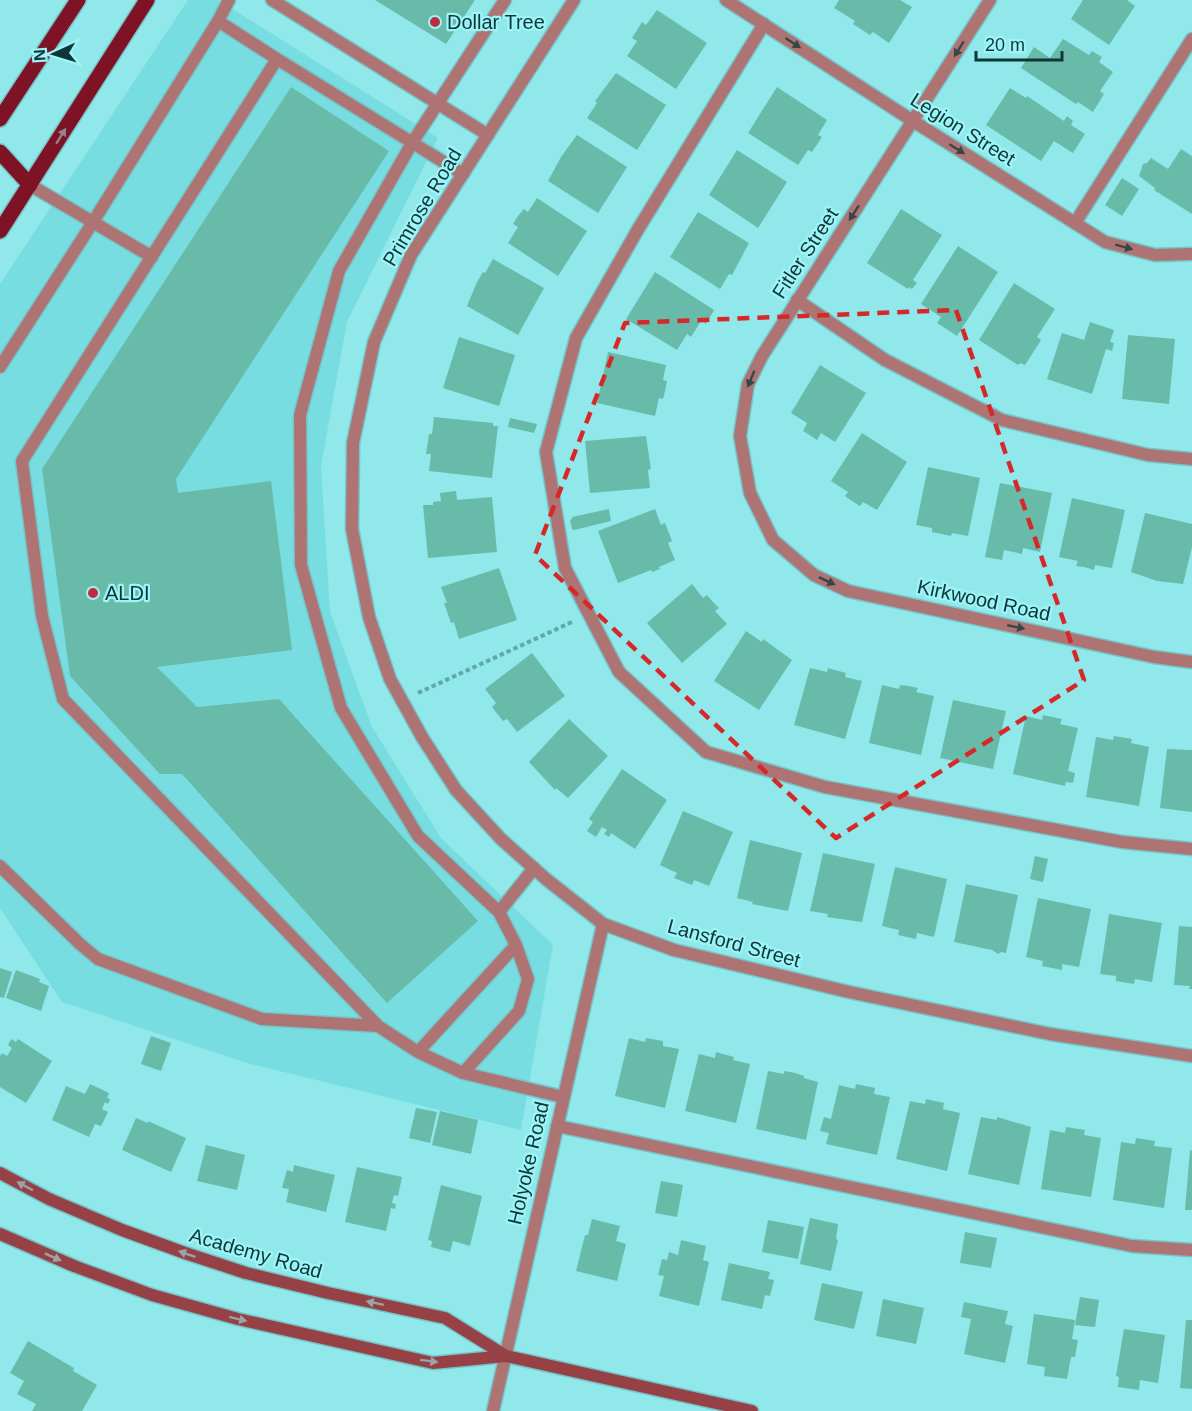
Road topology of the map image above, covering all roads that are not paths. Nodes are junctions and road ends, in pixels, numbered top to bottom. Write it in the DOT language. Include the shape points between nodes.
graph roads {
  1 [pos="78,0"];
  2 [pos="147,0"];
  3 [pos="229,0"];
  4 [pos="272,0"];
  5 [pos="505,0"];
  6 [pos="574,0"];
  7 [pos="726,0"];
  8 [pos="990,0"];
  9 [pos="218,21"];
  10 [pos="764,24"];
  11 [pos="1192,39"];
  12 [pos="277,59"];
  13 [pos="438,104"];
  14 [pos="0,119"];
  15 [pos="913,121"];
  16 [pos="488,135"];
  17 [pos="412,143"];
  18 [pos="0,152"];
  19 [pos="463,174"];
  20 [pos="30,185"];
  21 [pos="93,222"];
  22 [pos="1075,223"];
  23 [pos="0,231"];
  24 [pos="1192,254"];
  25 [pos="152,257"];
  26 [pos="797,300"];
  27 [pos="0,367"];
  28 [pos="1192,459"];
  29 [pos="780,546"];
  30 [pos="1192,662"];
  31 [pos="386,666"];
  32 [pos="1192,849"];
  33 [pos="0,866"];
  34 [pos="534,868"];
  35 [pos="499,912"];
  36 [pos="603,924"];
  37 [pos="516,945"];
  38 [pos="378,1026"];
  39 [pos="418,1052"];
  40 [pos="1192,1056"];
  41 [pos="464,1073"];
  42 [pos="563,1097"];
  43 [pos="557,1126"];
  44 [pos="0,1173"];
  45 [pos="0,1234"];
  46 [pos="1192,1250"];
  47 [pos="506,1356"];
  48 [pos="493,1411"];
  49 [pos="752,1411"];
  1 -- 14 [label="main road"];
  20 -- 2 [label="main road, one-way"];
  3 -- 9 [label="street"];
  4 -- 13 [label="street"];
  5 -- 13 [label="street"];
  6 -- 16 [label="street, Primrose Road"];
  7 -- 10 [label="street, Legion Street"];
  8 -- 15 [label="street, Fitler Street, one-way"];
  9 -- 12 [label="street"];
  9 -- 21 [label="street"];
  10 -- 15 [label="street, Legion Street, one-way"];
  10 -- 32 [label="street" via="576,338 546,452 565,568 620,672 706,752 825,788 1122,843"];
  11 -- 22 [label="street"];
  12 -- 17 [label="street"];
  12 -- 25 [label="street"];
  13 -- 16 [label="street"];
  13 -- 17 [label="street"];
  15 -- 22 [label="street, Legion Street, one-way"];
  15 -- 26 [label="street, Fitler Street, one-way"];
  16 -- 19 [label="street, Primrose Road"];
  17 -- 19 [label="street"];
  17 -- 35 [label="street" via="339,271 300,415 301,565 341,708 418,836"];
  18 -- 20 [label="main road"];
  19 -- 31 [label="street, Primrose Road" via="411,255 374,342 354,443 352,529 369,617"];
  20 -- 21 [label="street"];
  20 -- 23 [label="main road"];
  21 -- 25 [label="street"];
  21 -- 27 [label="street"];
  22 -- 24 [label="street, Legion Street, one-way" via="1115,245 1155,255"];
  25 -- 38 [label="street" via="22,461 42,616 63,699"];
  26 -- 28 [label="street" via="885,360 1002,420 1148,455"];
  26 -- 29 [label="street, Fitler Street, one-way" via="748,384 740,436 750,493 773,540"];
  29 -- 30 [label="street, Kirkwood Road, one-way" via="814,575 848,591"];
  31 -- 34 [label="street, Lansford Street" via="422,737 456,790"];
  33 -- 38 [label="street" via="98,959 262,1019"];
  34 -- 35 [label="street"];
  34 -- 36 [label="street, Lansford Street"];
  35 -- 37 [label="street"];
  36 -- 40 [label="street, Lansford Street" via="674,950 849,992 1050,1034"];
  36 -- 42 [label="street, Holyoke Road"];
  37 -- 39 [label="street"];
  37 -- 41 [label="street" via="528,979 519,1011"];
  38 -- 39 [label="street"];
  39 -- 41 [label="street"];
  41 -- 42 [label="street"];
  42 -- 43 [label="street, Holyoke Road"];
  43 -- 46 [label="street" via="1110,1242"];
  43 -- 47 [label="street, Holyoke Road"];
  47 -- 44 [label="main road, Academy Road, one-way" via="445,1318 246,1273 185,1254 49,1199"];
  45 -- 47 [label="main road, Academy Road, one-way" via="152,1295 238,1319 432,1363"];
  47 -- 48 [label="street, Holyoke Road"];
  47 -- 49 [label="main road, Academy Road"];
}
